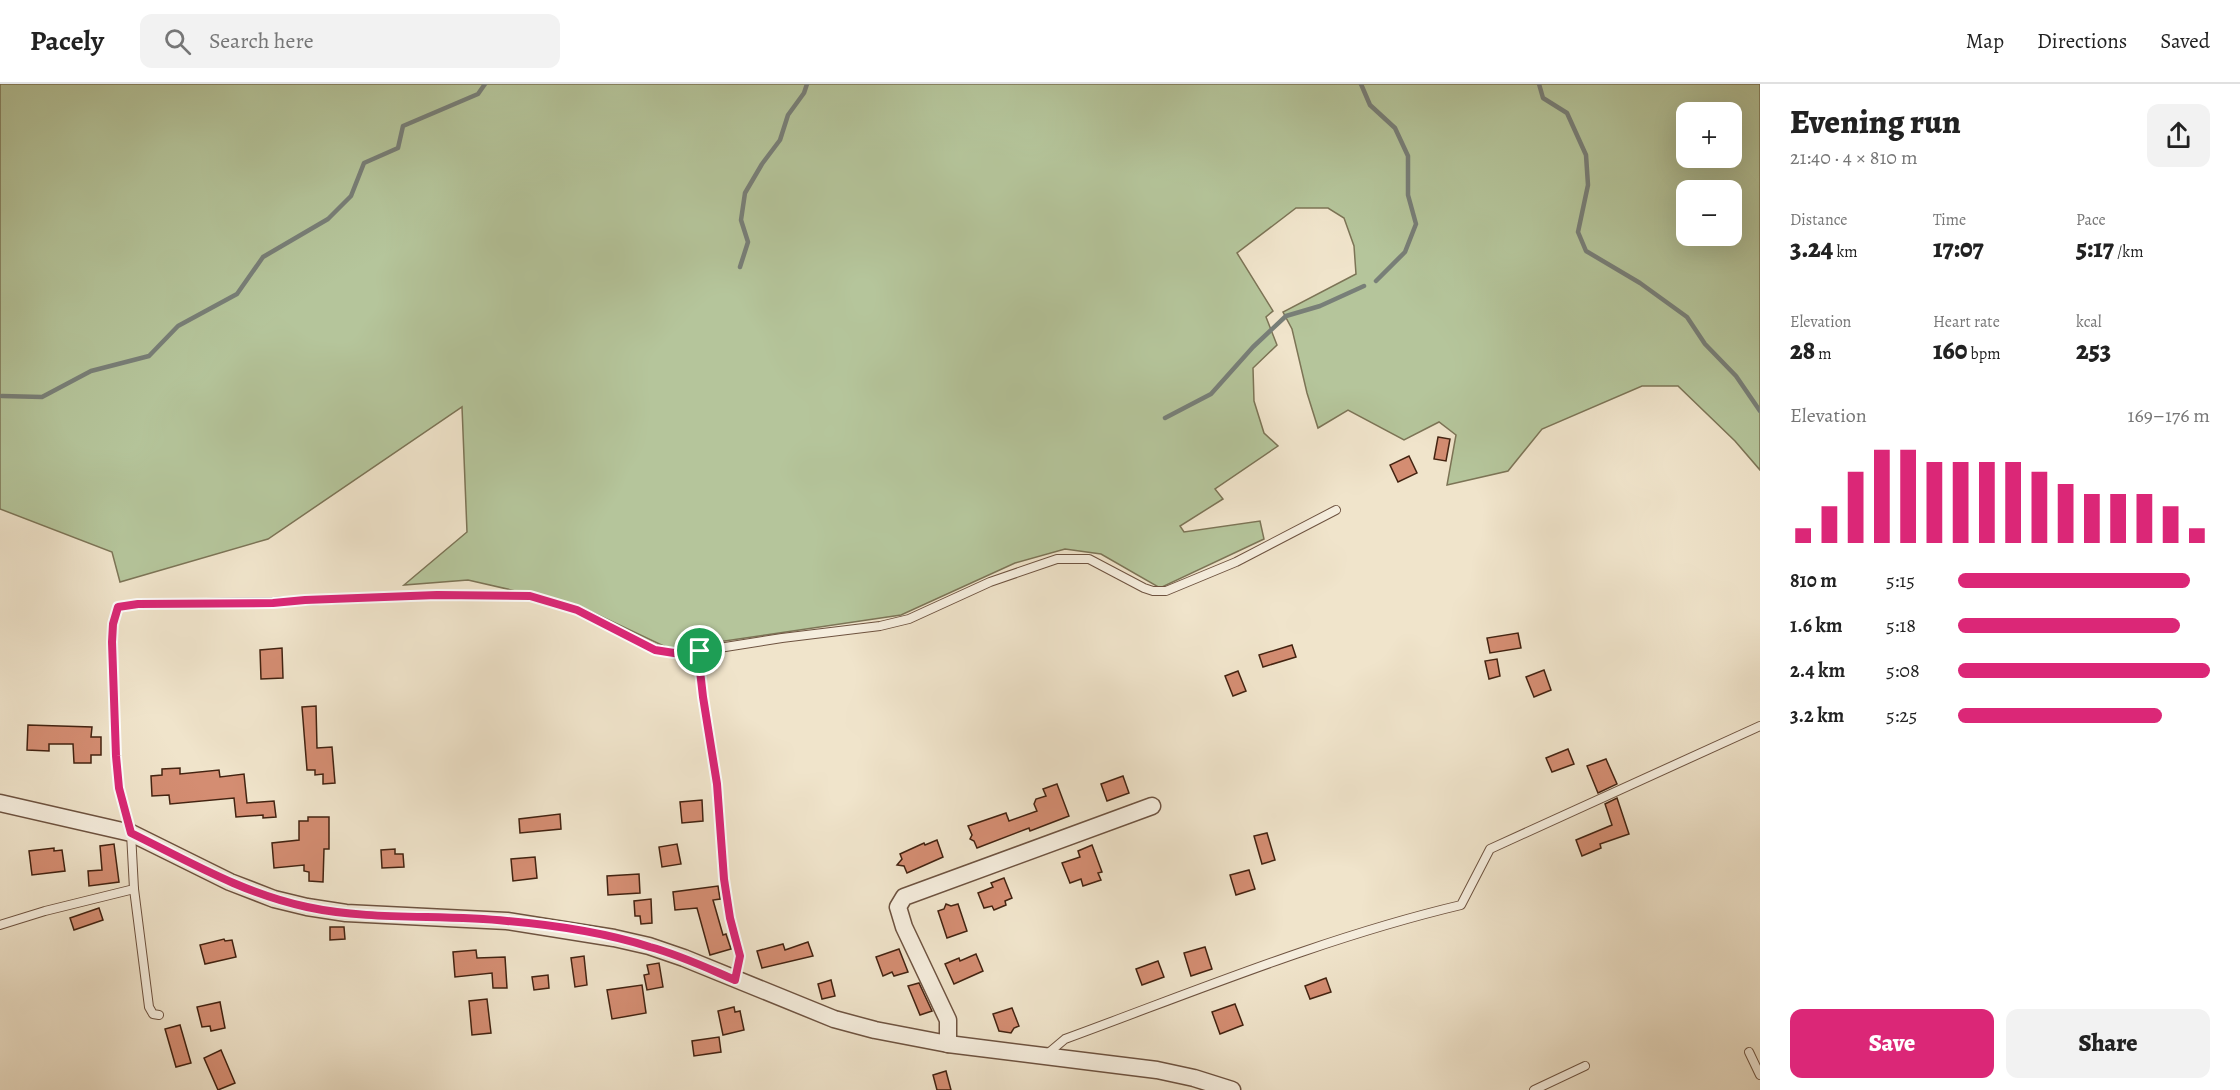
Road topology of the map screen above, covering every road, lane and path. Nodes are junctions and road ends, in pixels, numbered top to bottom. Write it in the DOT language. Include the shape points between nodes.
graph roads {
  1 [pos="1336,510"];
  2 [pos="700,651"];
  3 [pos="1760,726"];
  4 [pos="0,803"];
  5 [pos="1152,806"];
  6 [pos="131,833"];
  7 [pos="135,889"];
  8 [pos="0,925"];
  9 [pos="735,980"];
  10 [pos="159,1015"];
  11 [pos="948,1044"];
  12 [pos="1749,1052"];
  13 [pos="1046,1056"];
  14 [pos="1585,1066"];
  15 [pos="1760,1075"];
  16 [pos="1232,1090"];
  17 [pos="1534,1090"];
  1 -- 2 [label="lane" via="1236,562 1166,591 1152,591 1089,559 1057,559 990,582 909,619"];
  2 -- 6 [label="lane" via="655,650 577,610 530,596 437,595 118,607 112,642 116,756 119,788"];
  2 -- 9 [label="lane" via="724,879 740,956"];
  3 -- 13 [label="lane" via="1490,849 1461,905 1323,945 1065,1039"];
  4 -- 6 [label="street"];
  5 -- 11 [label="street" via="904,897 898,907 948,1020"];
  6 -- 7 [label="lane"];
  6 -- 9 [label="street" via="230,882 274,899 346,913 558,927 649,946"];
  7 -- 8 [label="lane"];
  7 -- 10 [label="lane" via="149,1007"];
  9 -- 11 [label="street" via="834,1019"];
  11 -- 13 [label="street"];
  12 -- 15 [label="lane"];
  13 -- 16 [label="street" via="1157,1070"];
  14 -- 17 [label="lane"];
}
